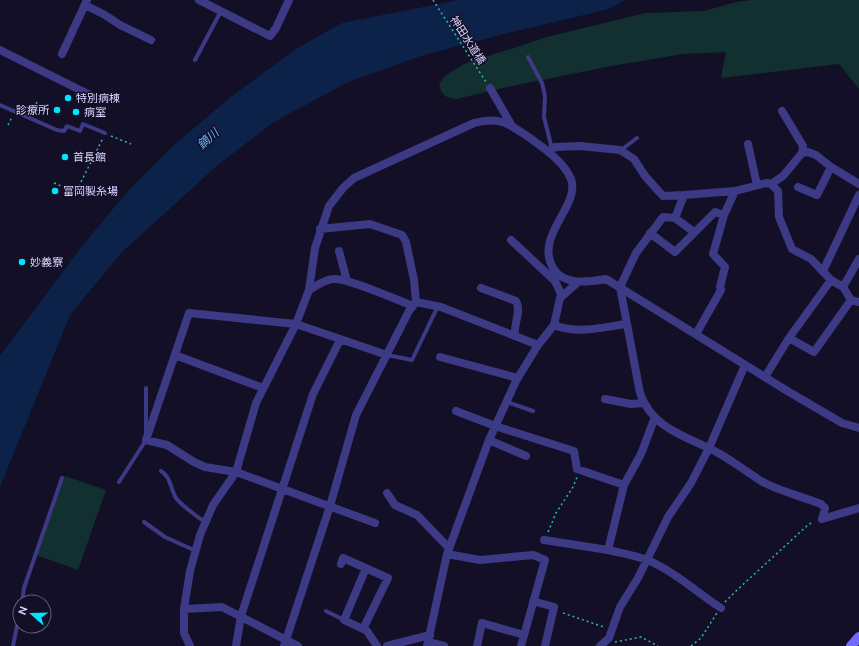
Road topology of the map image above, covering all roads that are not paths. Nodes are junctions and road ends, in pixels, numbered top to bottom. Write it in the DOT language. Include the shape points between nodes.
graph roads {
  1 [pos="199,0"];
  2 [pos="289,0"];
  3 [pos="86,2"];
  4 [pos="221,10"];
  5 [pos="151,40"];
  6 [pos="0,50"];
  7 [pos="62,54"];
  8 [pos="528,57"];
  9 [pos="195,60"];
  10 [pos="490,88"];
  11 [pos="96,98"];
  12 [pos="0,105"];
  13 [pos="782,111"];
  14 [pos="512,126"];
  15 [pos="105,133"];
  16 [pos="637,138"];
  17 [pos="748,144"];
  18 [pos="620,150"];
  19 [pos="549,152"];
  20 [pos="802,153"];
  21 [pos="830,167"];
  22 [pos="858,181"];
  23 [pos="757,184"];
  24 [pos="771,184"];
  25 [pos="798,187"];
  26 [pos="735,191"];
  27 [pos="684,195"];
  28 [pos="859,195"];
  29 [pos="724,215"];
  30 [pos="674,218"];
  31 [pos="320,229"];
  32 [pos="694,232"];
  33 [pos="650,233"];
  34 [pos="511,240"];
  35 [pos="339,251"];
  36 [pos="859,259"];
  37 [pos="823,271"];
  38 [pos="830,280"];
  39 [pos="347,281"];
  40 [pos="577,283"];
  41 [pos="620,287"];
  42 [pos="843,287"];
  43 [pos="481,288"];
  44 [pos="309,290"];
  45 [pos="562,296"];
  46 [pos="855,301"];
  47 [pos="414,304"];
  48 [pos="438,306"];
  49 [pos="296,324"];
  50 [pos="625,324"];
  51 [pos="554,325"];
  52 [pos="696,334"];
  53 [pos="515,336"];
  54 [pos="789,338"];
  55 [pos="340,340"];
  56 [pos="538,345"];
  57 [pos="175,355"];
  58 [pos="387,355"];
  59 [pos="440,356"];
  60 [pos="745,365"];
  61 [pos="765,377"];
  62 [pos="518,378"];
  63 [pos="146,388"];
  64 [pos="263,388"];
  65 [pos="605,399"];
  66 [pos="506,402"];
  67 [pos="643,403"];
  68 [pos="456,411"];
  69 [pos="533,411"];
  70 [pos="655,417"];
  71 [pos="495,426"];
  72 [pos="859,428"];
  73 [pos="146,440"];
  74 [pos="489,440"];
  75 [pos="709,448"];
  76 [pos="526,456"];
  77 [pos="161,471"];
  78 [pos="236,472"];
  79 [pos="62,478"];
  80 [pos="119,482"];
  81 [pos="624,485"];
  82 [pos="282,489"];
  83 [pos="387,493"];
  84 [pos="330,506"];
  85 [pos="859,508"];
  86 [pos="144,522"];
  87 [pos="205,522"];
  88 [pos="375,523"];
  89 [pos="544,540"];
  90 [pos="608,550"];
  91 [pos="196,551"];
  92 [pos="448,551"];
  93 [pos="646,560"];
  94 [pos="341,564"];
  95 [pos="366,568"];
  96 [pos="23,594"];
  97 [pos="534,601"];
  98 [pos="721,608"];
  99 [pos="184,609"];
  100 [pos="326,611"];
  101 [pos="241,616"];
  102 [pos="344,620"];
  103 [pos="363,629"];
  104 [pos="15,634"];
  105 [pos="524,636"];
  106 [pos="859,637"];
  107 [pos="428,641"];
  108 [pos="284,643"];
  109 [pos="603,643"];
  110 [pos="13,646"];
  111 [pos="190,646"];
  112 [pos="236,646"];
  113 [pos="298,646"];
  114 [pos="377,646"];
  115 [pos="386,646"];
  116 [pos="444,646"];
  117 [pos="476,646"];
  118 [pos="521,646"];
  119 [pos="545,646"];
  120 [pos="851,646"];
  1 -- 4 [label="street"];
  2 -- 4 [label="street" via="270,36"];
  3 -- 5 [label="street" via="120,25"];
  3 -- 7 [label="street"];
  4 -- 9 [label="lane"];
  6 -- 11 [label="street"];
  8 -- 19 [label="lane" via="536,69 543,90 544,117 551,145"];
  10 -- 14 [label="street"];
  12 -- 15 [label="lane" via="64,132 67,126 80,131 83,124"];
  13 -- 20 [label="street" via="803,146"];
  14 -- 19 [label="street"];
  14 -- 31 [label="street" via="502,120 474,123 354,178 329,206"];
  16 -- 18 [label="lane"];
  17 -- 23 [label="street"];
  18 -- 19 [label="street" via="580,146 555,148"];
  18 -- 27 [label="street" via="634,158 645,176 663,196"];
  19 -- 40 [label="street" via="571,180 571,196 548,249 556,273"];
  20 -- 21 [label="street" via="816,155"];
  20 -- 24 [label="street" via="783,176"];
  21 -- 22 [label="street"];
  21 -- 25 [label="street" via="817,195"];
  23 -- 24 [label="street"];
  23 -- 26 [label="street"];
  24 -- 37 [label="street" via="778,191 779,217 792,249 811,259"];
  26 -- 27 [label="street"];
  26 -- 29 [label="street"];
  27 -- 30 [label="street"];
  28 -- 37 [label="street"];
  29 -- 32 [label="street" via="715,212"];
  29 -- 52 [label="street" via="713,254 725,267 721,290"];
  30 -- 32 [label="street"];
  30 -- 33 [label="street" via="663,217"];
  31 -- 44 [label="street"];
  31 -- 47 [label="street" via="370,224 402,235 406,242 414,280"];
  32 -- 33 [label="street" via="675,252"];
  33 -- 41 [label="street" via="636,252"];
  34 -- 45 [label="street" via="555,281"];
  35 -- 39 [label="street"];
  36 -- 42 [label="street"];
  37 -- 38 [label="street"];
  38 -- 42 [label="street"];
  38 -- 54 [label="street"];
  39 -- 44 [label="street" via="334,279"];
  39 -- 47 [label="street"];
  40 -- 41 [label="street" via="606,279"];
  40 -- 45 [label="street"];
  41 -- 50 [label="street"];
  41 -- 52 [label="street"];
  42 -- 46 [label="street"];
  43 -- 53 [label="street" via="516,300 518,310"];
  44 -- 49 [label="street"];
  45 -- 51 [label="street"];
  46 -- 54 [label="street" via="814,352"];
  47 -- 48 [label="street"];
  47 -- 58 [label="street"];
  48 -- 53 [label="street"];
  48 -- 58 [label="lane" via="412,360"];
  49 -- 55 [label="street"];
  49 -- 57 [label="street" via="189,313"];
  49 -- 64 [label="street"];
  50 -- 51 [label="street" via="586,330 560,328"];
  50 -- 67 [label="street"];
  51 -- 56 [label="street"];
  52 -- 60 [label="street"];
  53 -- 56 [label="street"];
  54 -- 61 [label="street"];
  55 -- 58 [label="street"];
  55 -- 82 [label="street" via="313,394"];
  56 -- 62 [label="street"];
  57 -- 64 [label="street"];
  57 -- 73 [label="street"];
  58 -- 84 [label="street" via="356,415"];
  59 -- 62 [label="street"];
  60 -- 61 [label="street"];
  60 -- 75 [label="street"];
  61 -- 72 [label="street" via="842,423"];
  62 -- 66 [label="street"];
  63 -- 73 [label="lane"];
  64 -- 78 [label="street" via="256,403"];
  65 -- 67 [label="street" via="631,404"];
  66 -- 69 [label="lane"];
  66 -- 71 [label="street"];
  67 -- 70 [label="street"];
  68 -- 71 [label="street"];
  70 -- 75 [label="street" via="668,429"];
  70 -- 81 [label="street" via="638,460"];
  71 -- 74 [label="street"];
  71 -- 81 [label="street" via="574,451 577,469"];
  73 -- 78 [label="street" via="167,445 205,467"];
  73 -- 80 [label="lane"];
  74 -- 76 [label="street"];
  74 -- 92 [label="street"];
  75 -- 85 [label="street" via="729,458 767,484 821,504 825,508 822,519"];
  75 -- 93 [label="street"];
  77 -- 87 [label="lane" via="167,475 174,495"];
  78 -- 82 [label="street"];
  78 -- 87 [label="street" via="213,505"];
  79 -- 96 [label="lane"];
  81 -- 90 [label="street"];
  82 -- 84 [label="street"];
  82 -- 101 [label="street"];
  83 -- 92 [label="street" via="395,505 417,515"];
  84 -- 88 [label="street"];
  84 -- 108 [label="street"];
  86 -- 91 [label="lane" via="165,537"];
  87 -- 91 [label="street"];
  89 -- 90 [label="street"];
  90 -- 93 [label="street"];
  91 -- 99 [label="street"];
  92 -- 97 [label="street" via="480,560 533,555 545,560"];
  92 -- 107 [label="street"];
  93 -- 98 [label="street" via="695,588"];
  93 -- 109 [label="street"];
  94 -- 95 [label="street" via="343,558"];
  95 -- 102 [label="street"];
  95 -- 103 [label="street" via="388,578"];
  97 -- 105 [label="street"];
  97 -- 119 [label="street" via="554,607"];
  99 -- 101 [label="street" via="222,607"];
  99 -- 111 [label="street" via="184,633"];
  100 -- 102 [label="lane"];
  101 -- 108 [label="street"];
  101 -- 112 [label="street"];
  102 -- 103 [label="street"];
  103 -- 114 [label="street"];
  104 -- 110 [label="lane"];
  105 -- 117 [label="street" via="482,623"];
  105 -- 118 [label="street"];
  106 -- 120 [label="street"];
  107 -- 115 [label="street"];
  107 -- 116 [label="street"];
  108 -- 113 [label="street"];
}
